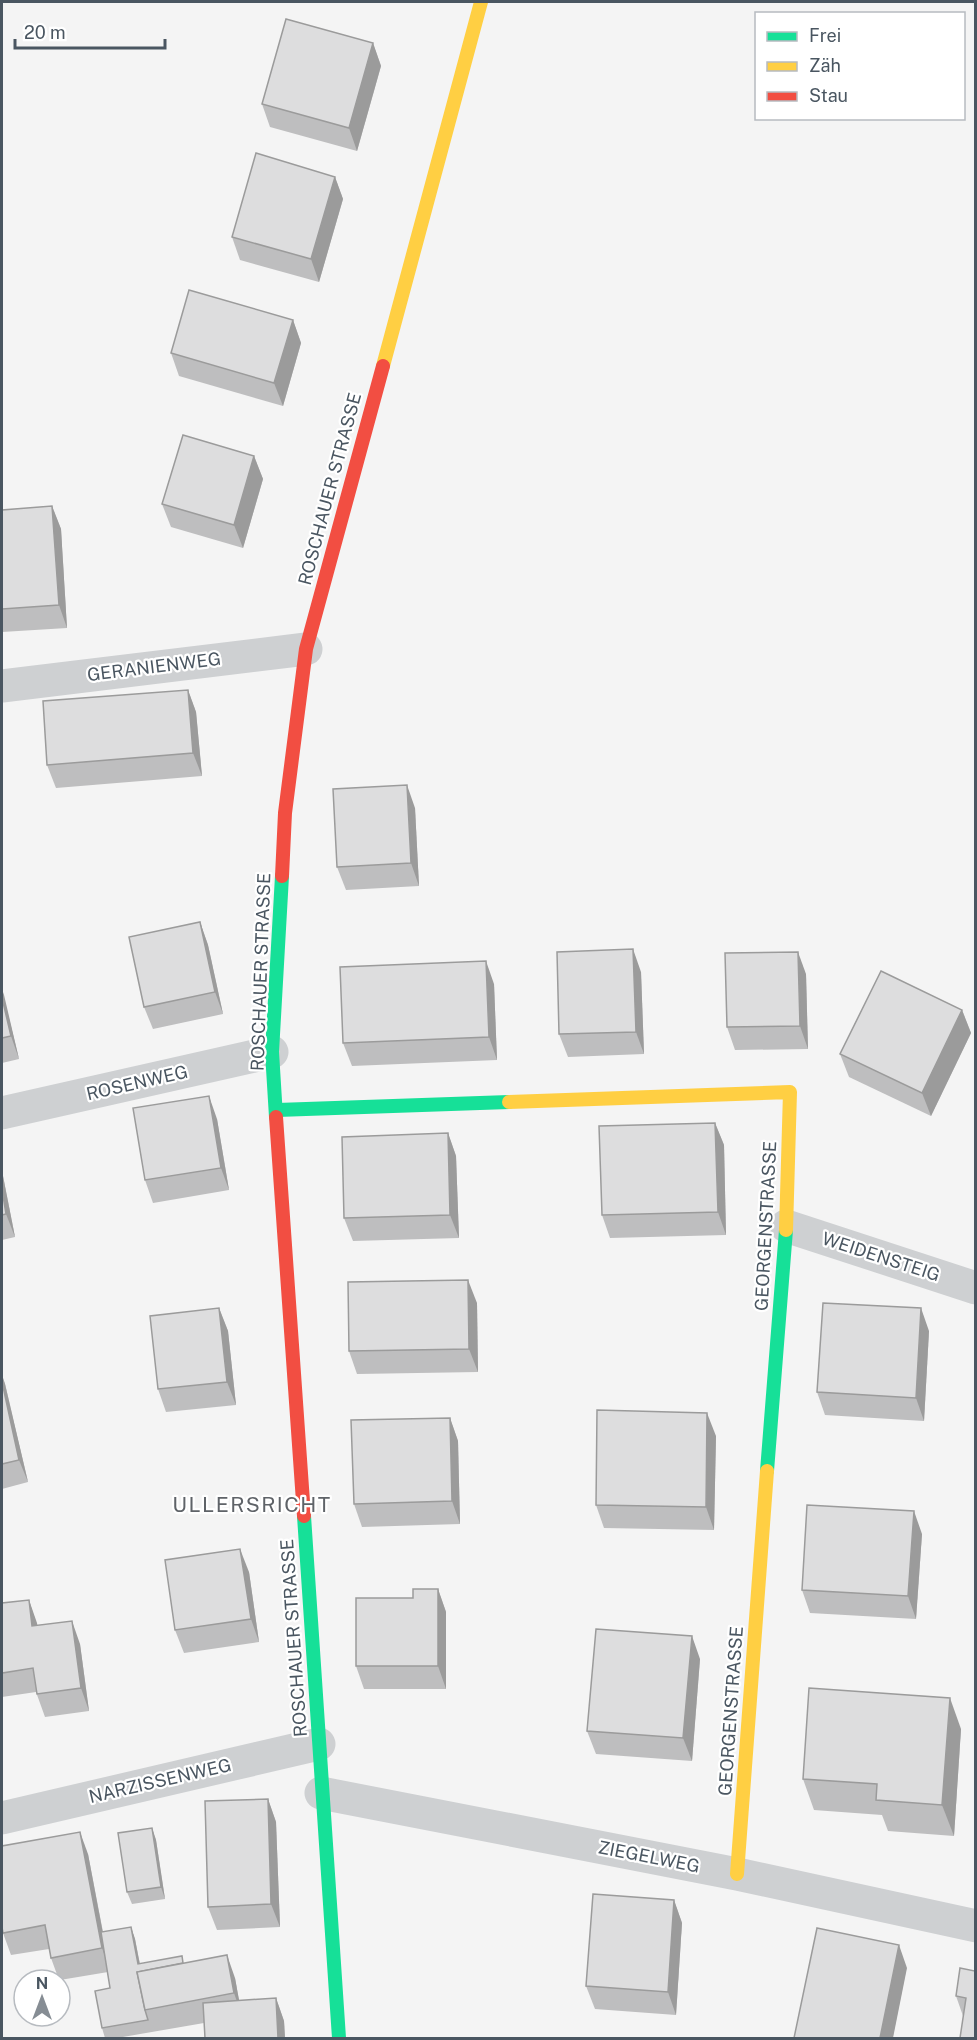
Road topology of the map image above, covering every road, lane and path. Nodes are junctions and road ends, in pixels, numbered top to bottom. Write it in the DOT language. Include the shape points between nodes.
graph roads {
  1 [pos="481,2"];
  2 [pos="306,649"];
  3 [pos="2,686"];
  4 [pos="272,1052"];
  5 [pos="277,1110"];
  6 [pos="2,1113"];
  7 [pos="786,1226"];
  8 [pos="975,1288"];
  9 [pos="318,1744"];
  10 [pos="321,1793"];
  11 [pos="2,1818"];
  12 [pos="737,1874"];
  13 [pos="975,1926"];
  14 [pos="339,2038"];
  1 -- 2 [label="street, ROSCHAUER STRASSE"];
  2 -- 3 [label="street, GERANIENWEG"];
  2 -- 4 [label="street, ROSCHAUER STRASSE" via="285,813"];
  4 -- 5 [label="street, ROSCHAUER STRASSE"];
  4 -- 6 [label="street, ROSENWEG"];
  5 -- 7 [label="street, GEORGENSTRASSE" via="790,1092"];
  5 -- 9 [label="street, ROSCHAUER STRASSE"];
  7 -- 8 [label="street, WEIDENSTEIG"];
  7 -- 12 [label="street, GEORGENSTRASSE"];
  9 -- 10 [label="street, ROSCHAUER STRASSE"];
  9 -- 11 [label="street, NARZISSENWEG"];
  10 -- 12 [label="street, ZIEGELWEG"];
  10 -- 14 [label="street, ROSCHAUER STRASSE"];
  12 -- 13 [label="street, ZIEGELWEG"];
}
